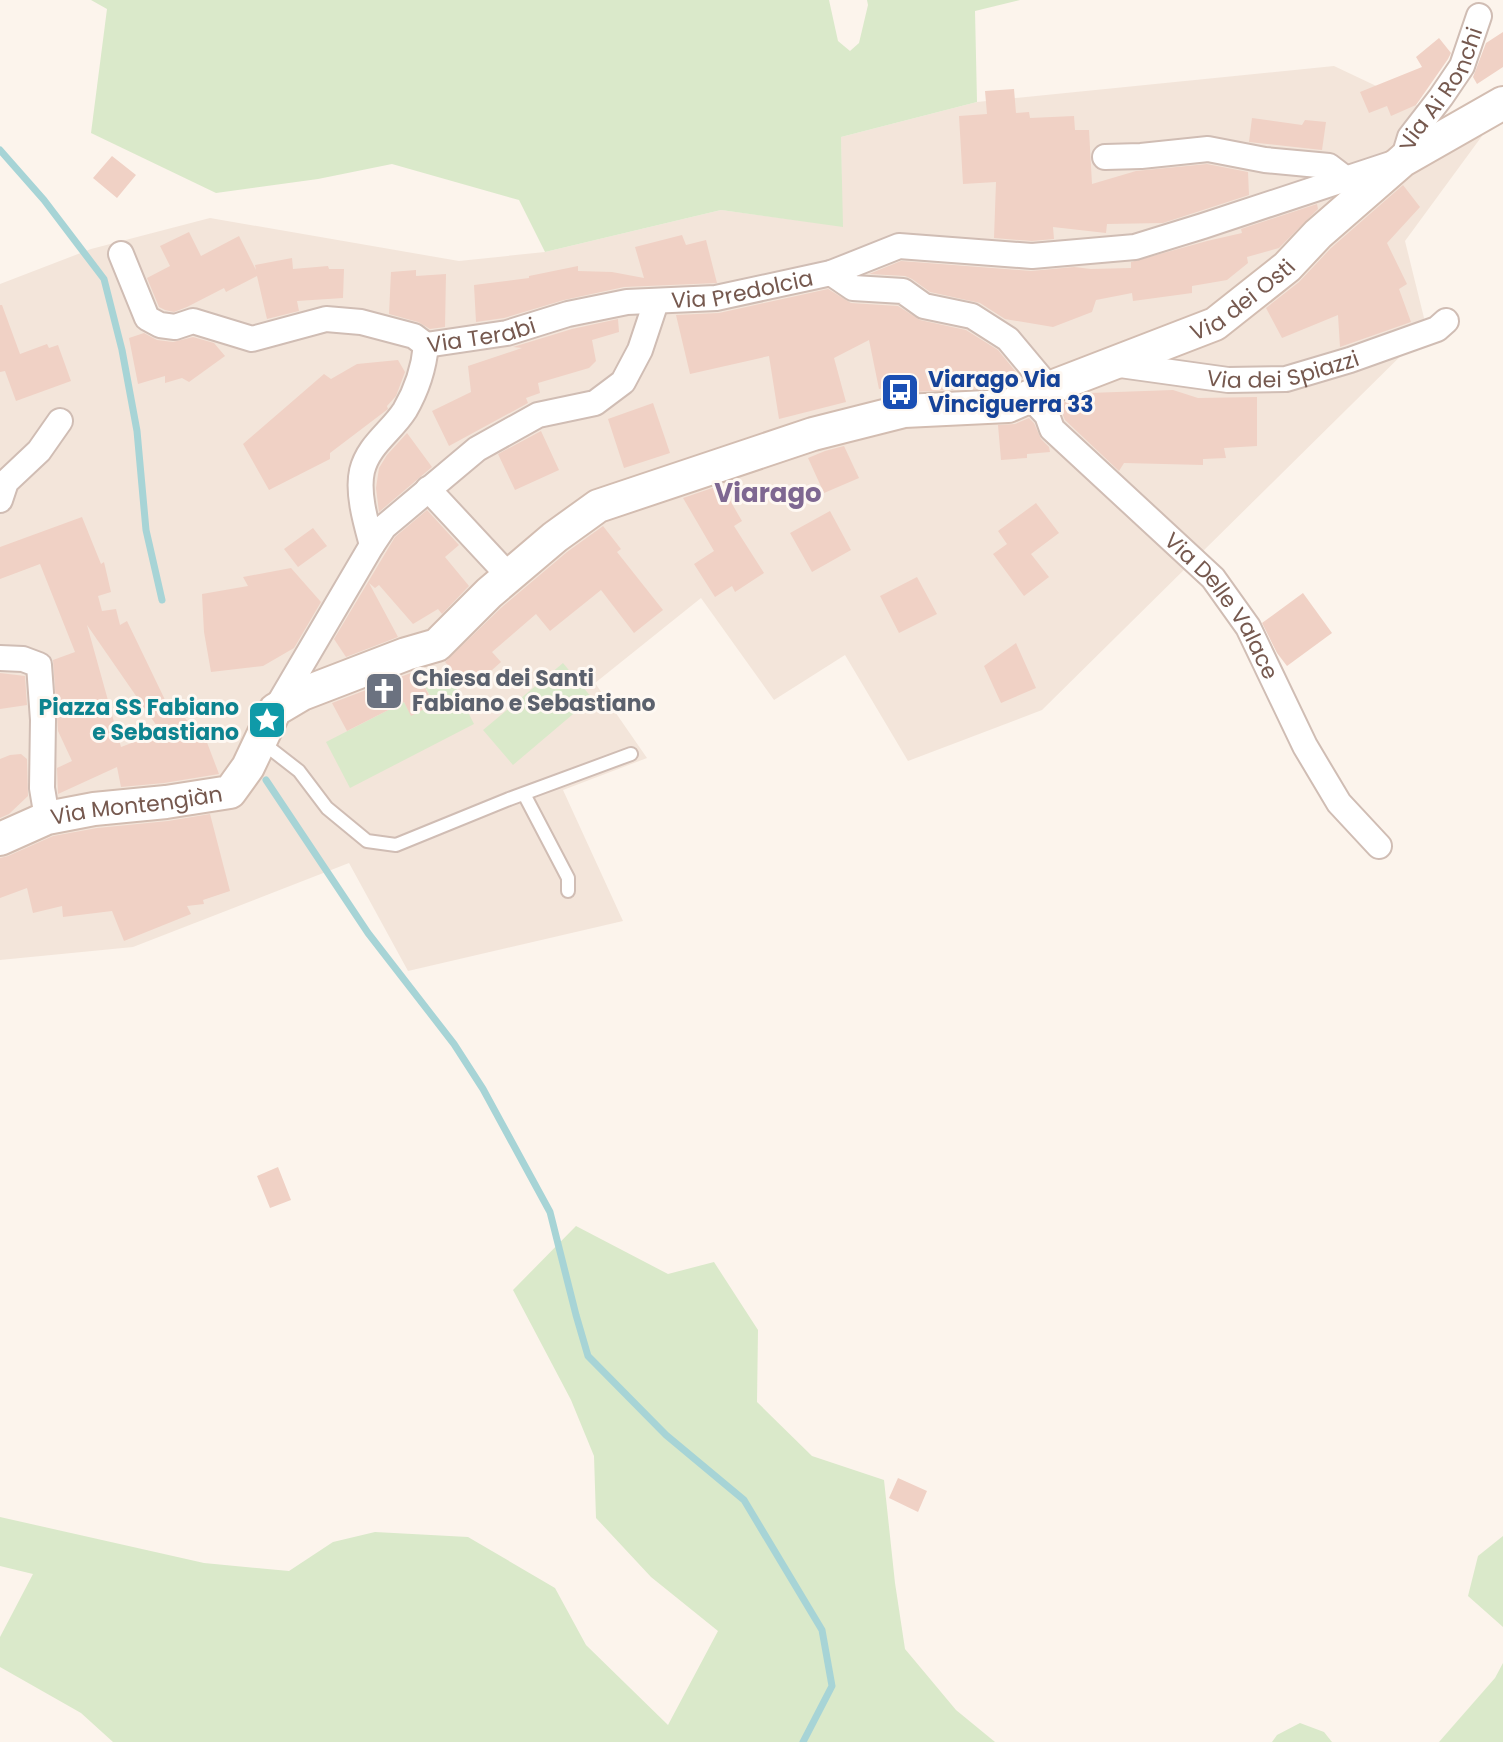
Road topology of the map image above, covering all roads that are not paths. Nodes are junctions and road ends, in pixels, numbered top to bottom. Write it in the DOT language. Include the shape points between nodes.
graph roads {
  1 [pos="1479,16"];
  2 [pos="1503,103"];
  3 [pos="1105,157"];
  4 [pos="1403,160"];
  5 [pos="1346,179"];
  6 [pos="121,254"];
  7 [pos="831,273"];
  8 [pos="656,302"];
  9 [pos="1446,321"];
  10 [pos="426,345"];
  11 [pos="1113,364"];
  12 [pos="1039,392"];
  13 [pos="60,421"];
  14 [pos="428,489"];
  15 [pos="0,500"];
  16 [pos="372,545"];
  17 [pos="510,577"];
  18 [pos="0,658"];
  19 [pos="275,710"];
  20 [pos="260,741"];
  21 [pos="631,754"];
  22 [pos="524,794"];
  23 [pos="47,818"];
  24 [pos="0,839"];
  25 [pos="1379,846"];
  26 [pos="568,891"];
  1 -- 4 [label="street, Via Ai Ronchi" via="1462,66 1410,137"];
  2 -- 4 [label="street, Via dei Osti"];
  3 -- 5 [label="street" via="1208,149 1329,166"];
  4 -- 5 [label="street, Via Predolcia"];
  4 -- 11 [label="street, Via dei Osti" via="1287,267 1215,324"];
  5 -- 7 [label="street, Via Predolcia" via="1135,247 1032,256 899,246"];
  6 -- 10 [label="street" via="147,318 160,325 193,321 252,339 326,319 361,322 414,336"];
  7 -- 8 [label="street, Via Predolcia" via="716,298"];
  7 -- 12 [label="street, Via Delle Valace" via="853,288 903,291 924,306 972,316 1008,339"];
  8 -- 10 [label="street, Via Terabi" via="627,302 507,333"];
  8 -- 14 [label="street, Via Predolcia" via="623,382 595,403 538,415 477,449"];
  9 -- 11 [label="street, Via dei Spiazzi" via="1437,329 1286,379 1228,380"];
  10 -- 16 [label="street, Via Terabi" via="424,365 405,410 369,453 361,473"];
  11 -- 12 [label="street, Via dei Osti"];
  12 -- 17 [label="street, Via dei Osti" via="1008,406 904,411 799,439 598,506"];
  12 -- 25 [label="street, Via Delle Valace" via="1052,429 1213,578 1248,627 1305,746 1339,803"];
  13 -- 15 [label="street" via="39,451 6,482"];
  14 -- 16 [label="street, Via Predolcia" via="384,527"];
  14 -- 17 [label="street"];
  16 -- 19 [label="street, Via Predolcia"];
  17 -- 19 [label="street, Via dei Osti" via="437,645 302,694"];
  18 -- 23 [label="street" via="39,665"];
  19 -- 20 [label="street, Via Montengiàn"];
  20 -- 22 [label="lane" via="299,771 327,808 367,841 396,845"];
  20 -- 23 [label="street, Via Montengiàn" via="230,792"];
  21 -- 22 [label="lane"];
  22 -- 26 [label="lane" via="568,878"];
  23 -- 24 [label="street, Via Montengiàn"];
}
